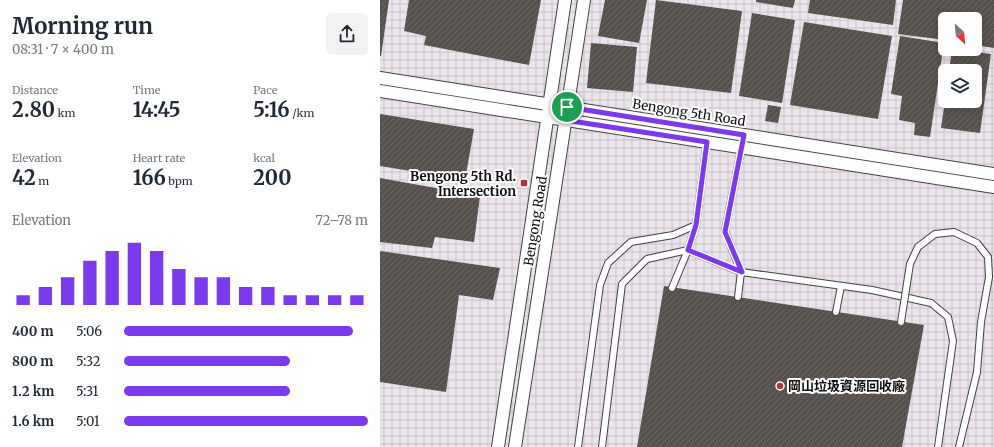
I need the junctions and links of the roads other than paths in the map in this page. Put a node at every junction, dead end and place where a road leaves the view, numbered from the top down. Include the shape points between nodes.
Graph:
1 (565, 0) edge
2 (584, 0) edge
3 (380, 78) edge
4 (380, 91) edge
5 (550, 104) junction
6 (567, 107) junction
7 (548, 117) junction
8 (565, 120) junction
9 (709, 130) junction
10 (744, 135) junction
11 (707, 142) junction
12 (742, 148) junction
13 (994, 174) edge
14 (994, 187) edge
15 (696, 225) junction
16 (688, 250) junction
17 (742, 272) junction
18 (841, 286) junction
19 (672, 288) dead end
20 (738, 297) dead end
21 (836, 312) dead end
22 (901, 322) dead end
23 (498, 447) edge
24 (515, 447) edge
25 (578, 447) edge
26 (602, 447) edge
27 (938, 447) edge
28 (960, 447) edge

1 - 5 street, Bengong Road
2 - 6 street, Bengong Road
3 - 5 street, Bengong 5th Road
4 - 7 street, Bengong 5th Road
5 - 6 street, Bengong 5th Road
5 - 7 street, Bengong Road
6 - 8 street, Bengong Road
6 - 9 street, Bengong 5th Road
7 - 8 street, Bengong 5th Road
7 - 23 street, Bengong Road
8 - 11 street, Bengong 5th Road
8 - 24 street, Bengong Road
9 - 10 street, Bengong 5th Road
9 - 11 lane
10 - 12 lane
10 - 13 street, Bengong 5th Road
11 - 12 street, Bengong 5th Road
11 - 15 lane
12 - 14 street, Bengong 5th Road
12 - 17 lane via 725,232
15 - 16 lane
15 - 25 lane via 673,235 631,242 608,263 600,285
16 - 17 lane
16 - 19 lane
16 - 26 lane via 647,259 622,284
17 - 18 lane
17 - 20 lane
18 - 21 lane
18 - 27 lane via 931,303 948,317 953,341
22 - 28 lane, bridge via 910,264 918,247 935,234 954,232 977,243 988,257 989,277 977,372

